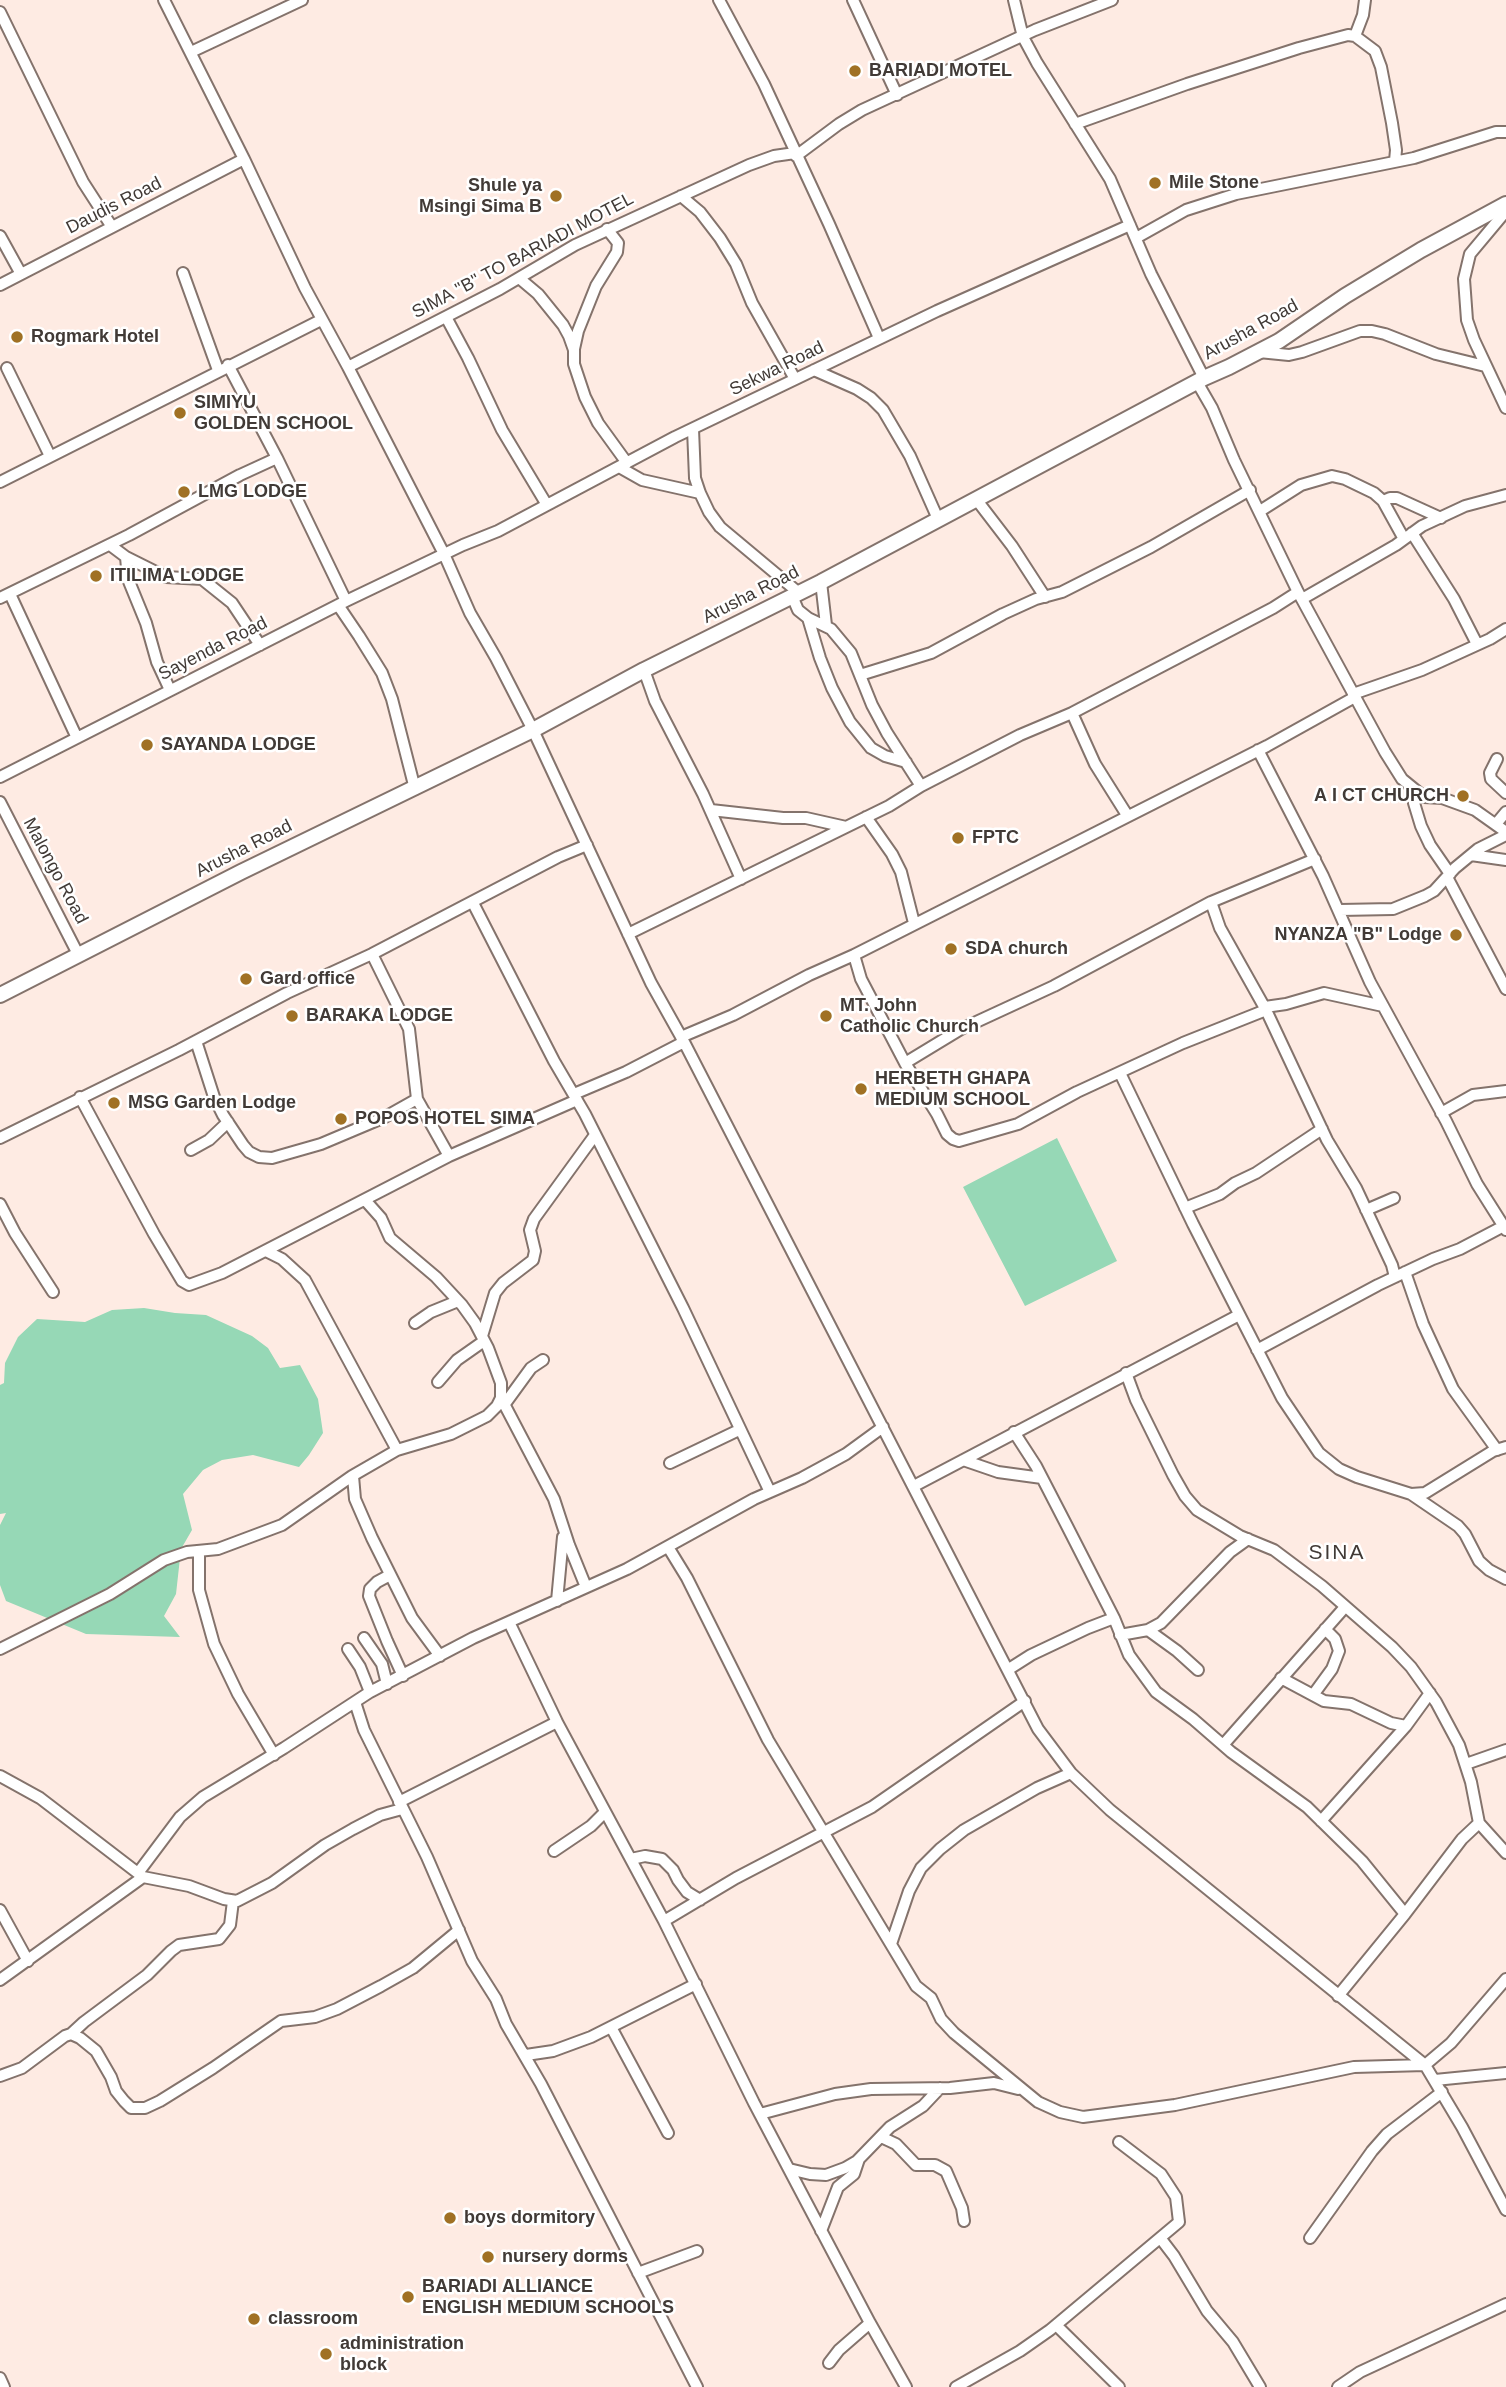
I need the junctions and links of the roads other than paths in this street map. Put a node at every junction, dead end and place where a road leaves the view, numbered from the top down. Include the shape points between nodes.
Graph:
1 (164, 0) edge
2 (719, 0) edge
3 (853, 0) edge
4 (1014, 0) edge
5 (1112, 0) edge
6 (1365, 0) edge
7 (298, 1) edge
8 (0, 12) edge
9 (1356, 36) junction
10 (1023, 37) junction
11 (191, 52) junction
12 (897, 95) junction
13 (1075, 124) junction
14 (1506, 132) edge
15 (796, 154) junction
16 (244, 159) junction
17 (1395, 161) junction
18 (681, 196) junction
19 (1506, 204) edge
20 (1506, 211) edge
21 (1130, 225) junction
22 (112, 227) junction
23 (607, 229) junction
24 (0, 236) edge
25 (1136, 238) junction
26 (183, 273) dead end
27 (21, 274) junction
28 (519, 278) junction
29 (0, 285) edge
30 (446, 317) junction
31 (321, 320) junction
32 (880, 338) junction
33 (574, 350) junction
34 (1256, 352) junction
35 (1485, 366) junction
36 (348, 367) junction
37 (7, 368) dead end
38 (223, 368) junction
39 (814, 370) junction
40 (795, 379) junction
41 (1200, 380) junction
42 (1506, 408) edge
43 (693, 429) junction
44 (50, 456) junction
45 (277, 458) junction
46 (623, 465) junction
47 (0, 482) edge
48 (1250, 490) junction
49 (699, 493) junction
50 (1506, 495) edge
51 (976, 499) junction
52 (1383, 500) junction
53 (547, 505) junction
54 (1260, 511) junction
55 (1441, 518) junction
56 (938, 519) junction
57 (1408, 536) junction
58 (110, 545) junction
59 (444, 554) junction
60 (126, 557) junction
61 (821, 582) junction
62 (795, 594) junction
63 (1300, 595) junction
64 (5, 596) edge
65 (1045, 597) junction
66 (342, 603) junction
67 (808, 618) junction
68 (826, 625) junction
69 (1506, 629) edge
70 (1477, 644) junction
71 (260, 645) junction
72 (644, 670) junction
73 (860, 675) junction
74 (170, 690) junction
75 (1354, 696) junction
76 (1072, 713) junction
77 (533, 730) junction
78 (77, 737) junction
79 (1258, 750) junction
80 (1497, 759) dead end
81 (906, 762) junction
82 (0, 777) edge
83 (922, 786) junction
84 (415, 789) junction
85 (1413, 789) junction
86 (1506, 793) edge
87 (0, 802) edge
88 (711, 810) junction
89 (1506, 812) edge
90 (1127, 815) junction
91 (866, 817) junction
92 (1496, 824) junction
93 (846, 827) junction
94 (1506, 833) edge
95 (587, 845) junction
96 (1471, 855) junction
97 (1315, 859) junction
98 (1506, 860) edge
99 (1449, 875) junction
100 (741, 880) junction
101 (1211, 902) junction
102 (472, 903) junction
103 (1340, 911) junction
104 (914, 923) junction
105 (628, 934) junction
106 (372, 954) junction
107 (854, 955) junction
108 (79, 956) junction
109 (1506, 989) edge
110 (0, 995) edge
111 (1382, 1006) junction
112 (1266, 1008) junction
113 (683, 1040) junction
114 (196, 1041) junction
115 (905, 1063) junction
116 (1120, 1073) junction
117 (1506, 1091) edge
118 (80, 1097) junction
119 (575, 1097) junction
120 (416, 1099) junction
121 (1441, 1113) junction
122 (228, 1122) junction
123 (1322, 1129) junction
124 (595, 1135) junction
125 (0, 1138) edge
126 (191, 1150) dead end
127 (449, 1156) junction
128 (1394, 1198) dead end
129 (365, 1200) junction
130 (0, 1204) edge
131 (1185, 1208) junction
132 (1366, 1210) junction
133 (1505, 1228) edge
134 (266, 1251) junction
135 (1400, 1274) junction
136 (53, 1292) dead end
137 (458, 1301) junction
138 (1239, 1315) junction
139 (415, 1323) dead end
140 (483, 1339) junction
141 (1257, 1350) junction
142 (543, 1360) dead end
143 (1126, 1373) junction
144 (438, 1381) dead end
145 (503, 1401) junction
146 (883, 1427) junction
147 (740, 1430) junction
148 (1014, 1432) junction
149 (1502, 1448) edge
150 (397, 1450) junction
151 (963, 1460) junction
152 (670, 1463) dead end
153 (353, 1476) junction
154 (1042, 1478) junction
155 (914, 1486) junction
156 (770, 1492) junction
157 (1411, 1494) junction
158 (564, 1530) junction
159 (1248, 1539) junction
160 (668, 1547) junction
161 (200, 1551) junction
162 (390, 1575) junction
163 (1506, 1579) edge
164 (586, 1587) junction
165 (556, 1601) junction
166 (1345, 1607) junction
167 (1114, 1618) junction
168 (509, 1622) junction
169 (1325, 1629) junction
170 (1148, 1630) junction
171 (1120, 1635) junction
172 (364, 1638) dead end
173 (0, 1649) edge
174 (348, 1649) dead end
175 (439, 1656) junction
176 (1009, 1669) junction
177 (1198, 1670) dead end
178 (403, 1676) junction
179 (1281, 1678) junction
180 (387, 1684) junction
181 (370, 1692) junction
182 (1430, 1693) junction
183 (1313, 1695) junction
184 (1025, 1701) junction
185 (355, 1702) junction
186 (556, 1722) junction
187 (1406, 1726) junction
188 (1223, 1745) junction
189 (1506, 1750) edge
190 (274, 1755) junction
191 (1466, 1764) junction
192 (1070, 1773) junction
193 (0, 1776) edge
194 (401, 1806) junction
195 (605, 1812) junction
196 (1321, 1821) junction
197 (1479, 1823) junction
198 (824, 1831) junction
199 (554, 1851) dead end
200 (1506, 1853) edge
201 (631, 1859) junction
202 (141, 1875) junction
203 (700, 1900) junction
204 (233, 1901) junction
205 (0, 1910) edge
206 (1405, 1914) junction
207 (664, 1921) junction
208 (459, 1930) junction
209 (891, 1944) junction
210 (28, 1961) junction
211 (1506, 1979) edge
212 (0, 1980) edge
213 (696, 1984) junction
214 (1338, 1996) junction
215 (611, 2027) junction
216 (71, 2034) junction
217 (526, 2056) junction
218 (1425, 2065) junction
219 (1506, 2073) edge
220 (0, 2076) edge
221 (1435, 2080) junction
222 (940, 2088) junction
223 (1021, 2089) junction
224 (1442, 2092) junction
225 (760, 2114) junction
226 (668, 2133) dead end
227 (881, 2137) junction
228 (1119, 2142) dead end
229 (859, 2159) junction
230 (789, 2169) junction
231 (1506, 2210) edge
232 (964, 2221) dead end
233 (821, 2231) junction
234 (1310, 2238) dead end
235 (1161, 2239) junction
236 (697, 2251) dead end
237 (638, 2273) junction
238 (1506, 2304) edge
239 (870, 2323) junction
240 (1056, 2325) junction
241 (829, 2363) dead end
242 (0, 2378) edge
243 (4, 2387) edge
244 (697, 2387) edge
245 (906, 2387) edge
246 (956, 2387) edge
247 (1119, 2387) edge
248 (1260, 2387) edge
249 (1338, 2387) edge

1 - 11 street
2 - 15 street
3 - 12 street
4 - 10 street
5 - 10 street
6 - 9 street
7 - 11 street
8 - 22 street via 83,182
9 - 13 street via 1299,48
9 - 17 street via 1374,51 1381,67
10 - 12 street
10 - 13 street
11 - 16 street
12 - 15 street via 839,124
13 - 21 street via 1110,179
14 - 17 street
15 - 18 street, SIMA "B" TO BARIADI MOTEL via 749,165
15 - 32 street
16 - 22 street, Daudis Road
16 - 31 street
17 - 25 street via 1236,194 1186,211
18 - 23 street, SIMA "B" TO BARIADI MOTEL
18 - 40 street via 700,212 725,246
19 - 34 main road, Arusha Road via 1421,250
20 - 35 street via 1470,254 1464,279 1468,320
21 - 25 street
21 - 32 street, Sekwa Road
22 - 27 street, Daudis Road
23 - 28 street, SIMA "B" TO BARIADI MOTEL
23 - 33 street via 618,243 617,252 596,286
24 - 27 street
25 - 41 street
26 - 38 street
27 - 29 street, Daudis Road
28 - 30 street, SIMA "B" TO BARIADI MOTEL
28 - 33 street via 552,309
30 - 36 street, SIMA "B" TO BARIADI MOTEL
30 - 53 street via 502,430
31 - 36 street
31 - 38 street
32 - 39 street, Sekwa Road
33 - 46 street via 586,397
34 - 35 street via 1296,354 1372,331 1444,357
34 - 41 main road, Arusha Road
35 - 42 street
36 - 59 street
37 - 44 street
38 - 44 street
38 - 45 street
39 - 40 street, Sekwa Road
39 - 56 street via 857,389 883,410
40 - 43 street, Sekwa Road
41 - 48 street
41 - 51 main road, Arusha Road
43 - 46 street, Sekwa Road
43 - 49 street
44 - 47 street
45 - 58 street
45 - 66 street
46 - 49 street via 642,480
46 - 53 street, Sekwa Road
48 - 54 street
48 - 65 street via 1152,547
49 - 62 street via 720,527
50 - 55 street
51 - 56 main road, Arusha Road
51 - 65 street
52 - 54 street via 1332,476 1301,485
52 - 55 street via 1397,498
52 - 57 street
53 - 59 street, Sekwa Road
54 - 63 street
55 - 57 street
56 - 61 main road, Arusha Road
57 - 63 street
57 - 70 street via 1463,615
58 - 60 street
58 - 64 street
59 - 66 street, Sayenda Road
59 - 77 street
60 - 71 street via 166,577 202,579 232,603
60 - 74 street via 131,587
61 - 62 main road, Arusha Road
61 - 68 street
62 - 67 street via 798,610
62 - 72 main road, Arusha Road
63 - 75 street
63 - 76 street
64 - 78 street
65 - 73 street via 930,653
66 - 71 street, Sayenda Road
66 - 84 street via 382,673
67 - 68 street
67 - 81 street via 820,659 850,722 871,748
68 - 73 street via 851,653
69 - 70 street
70 - 75 street
71 - 74 street, Sayenda Road
72 - 77 main road, Arusha Road
72 - 88 street
73 - 81 street via 877,715
74 - 78 street, Sayenda Road
75 - 79 street
75 - 85 street via 1402,779
76 - 83 street
76 - 90 street via 1095,764
77 - 84 main road, Arusha Road
77 - 95 street
78 - 82 street, Sayenda Road
79 - 90 street
79 - 97 street
80 - 86 street via 1490,779
81 - 83 street
83 - 91 street
84 - 108 main road, Arusha Road
85 - 92 street via 1424,797 1475,810
85 - 99 street via 1420,825
87 - 108 street, Malongo Road
88 - 93 street via 806,818
88 - 100 street
89 - 92 street
90 - 104 street
91 - 93 street
91 - 104 street via 896,863
92 - 94 street
93 - 100 street
94 - 96 street
95 - 102 street
95 - 105 street
96 - 98 street
96 - 99 street
97 - 101 street
97 - 103 street
99 - 103 street via 1434,891 1393,909
99 - 109 street
100 - 105 street
101 - 112 street via 1220,928
101 - 115 street
102 - 106 street
102 - 119 street
103 - 111 street
104 - 107 street
105 - 113 street
106 - 114 street
106 - 120 street via 409,1029
107 - 113 street
107 - 115 street via 865,987
108 - 110 main road, Arusha Road
111 - 112 street via 1324,993
111 - 121 street
112 - 116 street
112 - 123 street
113 - 119 street
113 - 146 street
114 - 118 street
114 - 122 street via 214,1097
115 - 116 street via 947,1134 959,1140 1018,1124
116 - 131 street
117 - 121 street via 1474,1095
118 - 125 street
118 - 134 street via 186,1284 203,1281
119 - 124 street
119 - 127 street
120 - 122 street via 385,1118 272,1158 249,1152
120 - 127 street
121 - 133 street
122 - 126 street
123 - 131 street via 1250,1177
123 - 132 street
124 - 140 street via 534,1219 530,1230 533,1259 495,1293
124 - 147 street
127 - 129 street
128 - 132 street
129 - 134 street
129 - 137 street via 390,1238
130 - 136 street
131 - 138 street
132 - 135 street
133 - 135 street
134 - 150 street via 305,1280
135 - 141 street
135 - 149 street via 1449,1380
137 - 139 street
137 - 140 street
138 - 141 street
138 - 143 street
140 - 144 street
140 - 145 street via 499,1377
141 - 157 street via 1319,1454 1357,1477
142 - 145 street
143 - 148 street
143 - 159 street via 1185,1496 1204,1515
145 - 150 street via 487,1416 451,1434
145 - 158 street via 554,1499
146 - 155 street
146 - 156 street via 846,1454
147 - 152 street
147 - 156 street
148 - 151 street
148 - 154 street
149 - 157 street via 1424,1493
150 - 153 street
151 - 154 street via 998,1472
151 - 155 street
153 - 161 street via 282,1525 242,1542
153 - 162 street via 355,1499
154 - 167 street
155 - 176 street
156 - 160 street
157 - 163 street via 1458,1526 1479,1561
158 - 164 street
158 - 165 street
159 - 166 street via 1274,1550
159 - 170 street via 1161,1623
160 - 164 street
160 - 198 street via 768,1740
161 - 173 street via 164,1560 90,1605
161 - 190 street via 199,1590 214,1644 237,1694
162 - 175 street
162 - 178 street via 377,1582 369,1596
164 - 165 street
165 - 168 street
166 - 169 street
166 - 182 street via 1392,1647
167 - 171 street
167 - 176 street
168 - 175 street
168 - 186 street
169 - 179 street
169 - 183 street via 1339,1651
170 - 171 street
170 - 177 street
171 - 188 street via 1156,1692
172 - 180 street via 382,1664
174 - 181 street
175 - 178 street
176 - 184 street
178 - 180 street
179 - 183 street
179 - 188 street
180 - 181 street
181 - 185 street
182 - 187 street
182 - 191 street
183 - 187 street
184 - 192 street via 1038,1729
184 - 198 street via 872,1807
185 - 190 street
185 - 194 street
186 - 194 street
186 - 195 street
187 - 196 street
188 - 196 street
189 - 191 street
190 - 202 street via 180,1817
191 - 197 street
192 - 209 street via 964,1829 940,1849 921,1868 909,1891
192 - 214 street
193 - 202 street via 40,1798
194 - 204 street via 326,1844 272,1883
194 - 208 street
195 - 199 street
195 - 201 street
196 - 206 street via 1362,1861
197 - 200 street
197 - 206 street
198 - 203 street
198 - 209 street
201 - 203 street via 662,1859 687,1892
201 - 207 street
202 - 204 street
202 - 210 street
203 - 207 street
204 - 216 street via 230,1925 219,1939 179,1945
205 - 210 street
206 - 214 street
207 - 213 street
208 - 216 street via 413,1968 382,1986 337,2010 281,2021 145,2108 131,2108 124,2101 96,2051
208 - 217 street
209 - 223 street via 948,2026
210 - 212 street
211 - 218 street via 1451,2043
213 - 215 street
213 - 225 street
214 - 218 street
215 - 217 street via 563,2048
215 - 226 street
216 - 220 street via 22,2068
217 - 237 street
218 - 221 street
218 - 223 street via 1354,2067 1175,2105 1083,2117 1060,2112
219 - 221 street
221 - 224 street
222 - 223 street via 994,2083
222 - 225 street via 835,2094
222 - 227 street
224 - 231 street
224 - 234 street via 1387,2134
225 - 230 street
227 - 229 street
227 - 232 street via 896,2144 916,2165 936,2165 946,2171
228 - 235 street via 1161,2174 1176,2197 1179,2222
229 - 230 street via 827,2175
229 - 233 street via 854,2174 838,2187
230 - 233 street
233 - 239 street
235 - 240 street
235 - 248 street
236 - 237 street
237 - 244 street
238 - 249 street via 1360,2372
239 - 241 street
239 - 245 street
240 - 246 street
240 - 247 street
242 - 243 street

